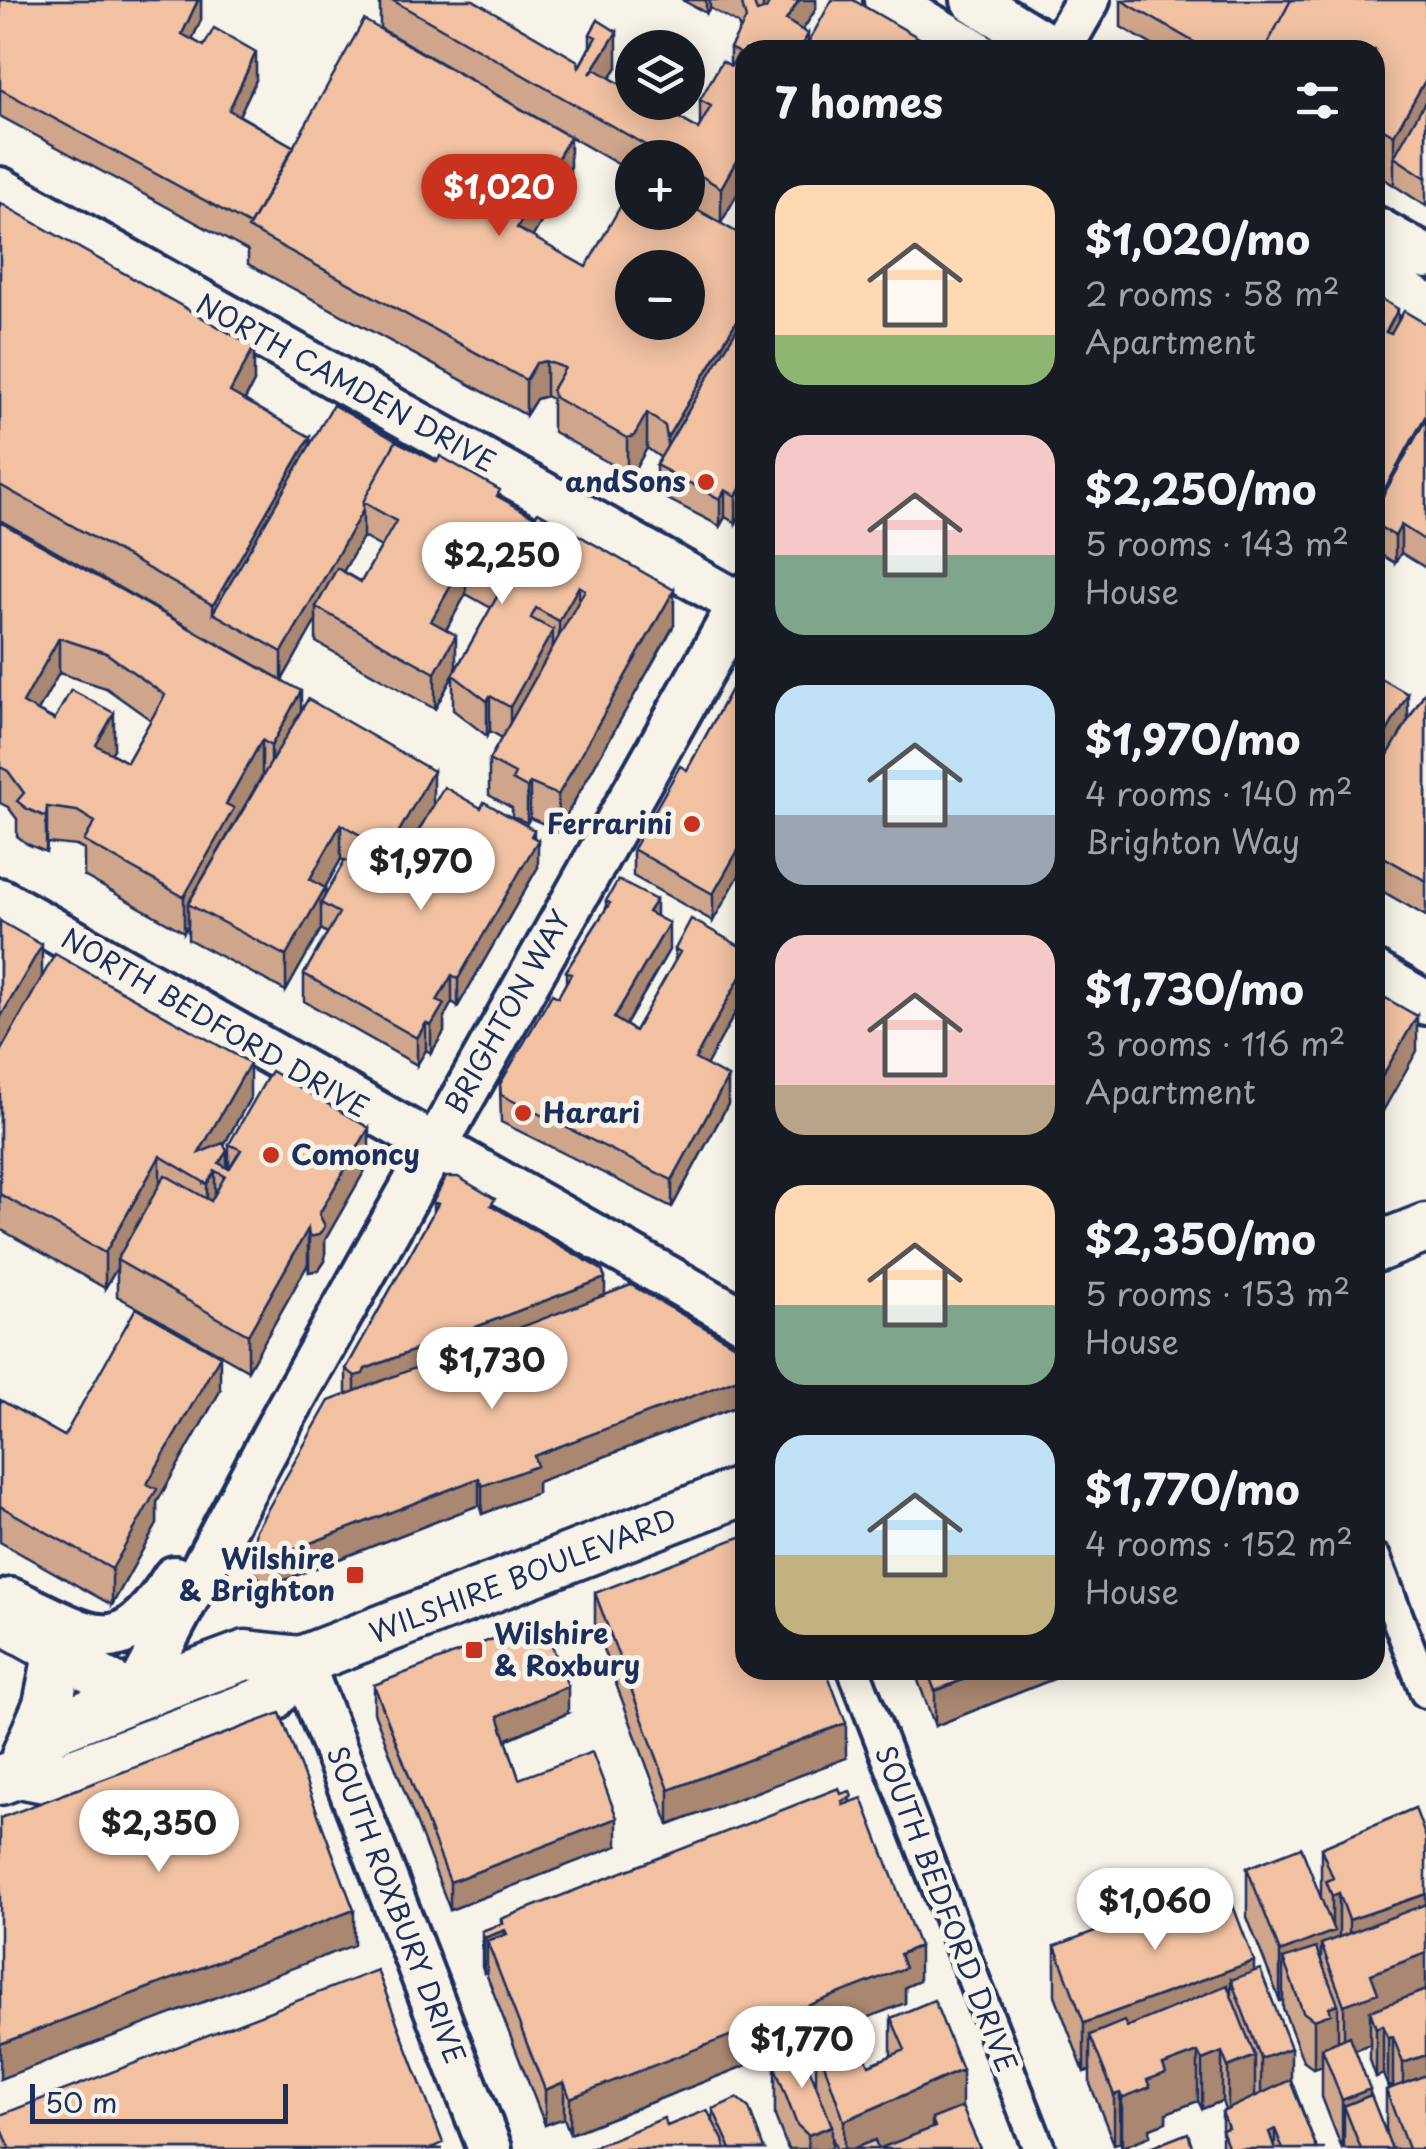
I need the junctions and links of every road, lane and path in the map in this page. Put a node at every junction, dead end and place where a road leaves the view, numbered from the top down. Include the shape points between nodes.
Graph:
1 (886, 0) edge
2 (973, 0) edge
3 (1088, 0) edge
4 (956, 40) edge
5 (1040, 40) edge
6 (1063, 40) edge
7 (0, 189) edge
8 (1385, 234) edge
9 (1426, 257) edge
10 (1385, 282) edge
11 (1426, 305) edge
12 (735, 598) edge
13 (735, 616) edge
14 (0, 900) edge
15 (1385, 979) edge
16 (1426, 1003) edge
17 (432, 1147) junction
18 (1426, 1228) edge
19 (1385, 1244) edge
20 (735, 1315) edge
21 (282, 1419) junction
22 (735, 1494) edge
23 (1385, 1584) edge
24 (0, 1596) edge
25 (0, 1621) edge
26 (58, 1655) junction
27 (301, 1661) junction
28 (858, 1680) edge
29 (1426, 1692) edge
30 (135, 1696) junction
31 (9, 1776) edge
32 (490, 2149) edge
33 (1039, 2149) edge

1 - 4 street
2 - 5 street
3 - 6 street
7 - 12 street, NORTH CAMDEN DRIVE
8 - 9 street
10 - 11 street
13 - 17 street, BRIGHTON WAY
14 - 17 street, NORTH BEDFORD DRIVE
15 - 16 street
17 - 20 street, NORTH BEDFORD DRIVE
17 - 21 street, BRIGHTON WAY
18 - 19 main road
21 - 24 street via 259,1432 150,1616 123,1635 96,1638
21 - 30 street, BRIGHTON WAY
22 - 27 main road, WILSHIRE BOULEVARD
23 - 29 street
25 - 26 street
26 - 30 street
26 - 31 main road via 48,1705
27 - 30 main road, WILSHIRE BOULEVARD via 246,1655
27 - 31 main road, WILSHIRE BOULEVARD via 268,1700 55,1780
27 - 32 street, SOUTH ROXBURY DRIVE
28 - 33 street, SOUTH BEDFORD DRIVE
30 - 31 main road, WILSHIRE BOULEVARD via 47,1731

